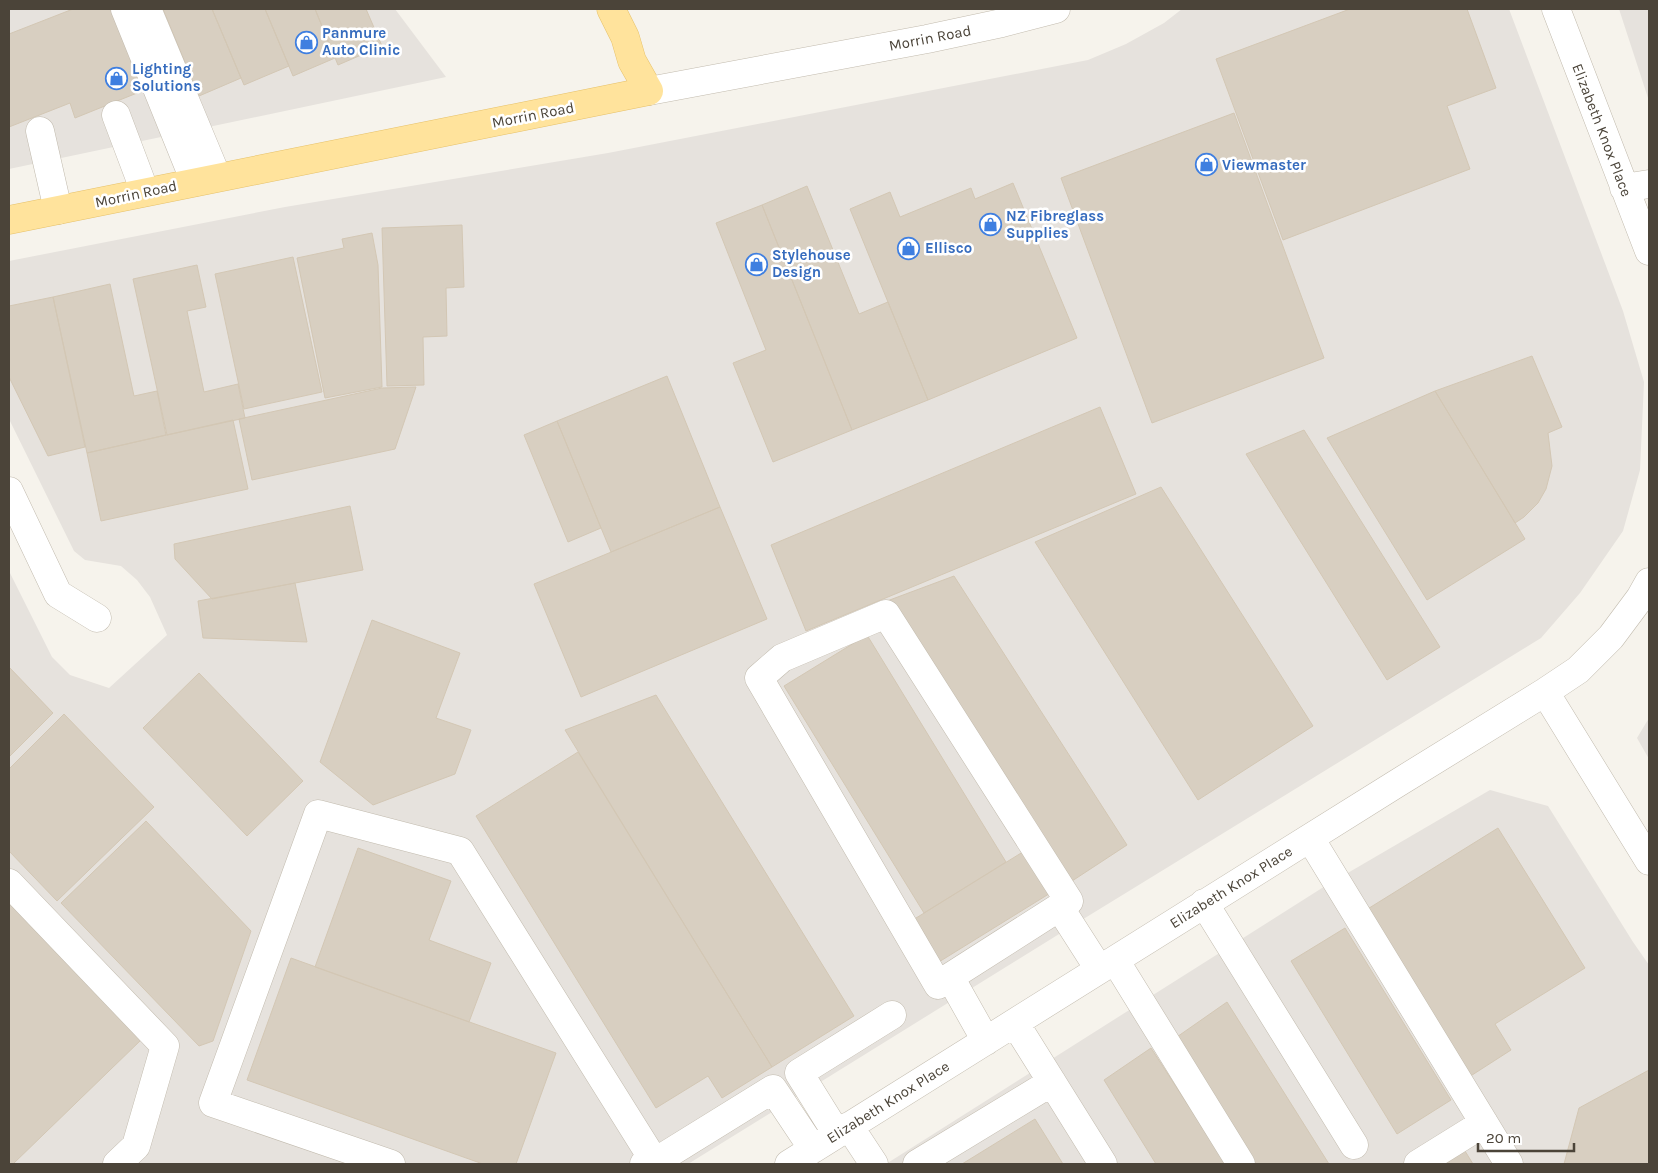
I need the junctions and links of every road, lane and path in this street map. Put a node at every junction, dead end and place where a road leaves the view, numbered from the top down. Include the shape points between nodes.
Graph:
1 (125, 9) edge
2 (147, 9) edge
3 (611, 9) edge
4 (1056, 9) edge
5 (1556, 9) edge
6 (649, 90) junction
7 (116, 115) dead end
8 (40, 131) dead end
9 (206, 180) junction
10 (1637, 186) edge
11 (145, 192) junction
12 (58, 210) junction
13 (11, 214) edge
14 (1649, 251) edge
15 (9, 491) edge
16 (1649, 582) edge
17 (97, 618) dead end
18 (1545, 692) junction
19 (1310, 838) junction
20 (1649, 861) edge
21 (9, 883) edge
22 (1204, 903) junction
23 (1060, 908) junction
24 (1107, 965) junction
25 (950, 977) junction
26 (892, 1015) dead end
27 (1015, 1022) junction
28 (986, 1041) junction
29 (1052, 1082) junction
30 (1484, 1123) junction
31 (843, 1130) junction
32 (1354, 1145) dead end
33 (813, 1149) junction
34 (652, 1163) edge
35 (117, 1164) edge
36 (391, 1164) edge
37 (789, 1164) edge
38 (874, 1164) edge
39 (917, 1164) edge
40 (1103, 1164) edge
41 (1241, 1164) edge
42 (1418, 1164) edge
43 (1509, 1164) edge

1 - 9 street
2 - 9 street
3 - 6 main road via 632,61
4 - 6 street, Morrin Road via 927,39
5 - 10 street, Elizabeth Knox Place
6 - 9 main road, Morrin Road
7 - 11 street
8 - 12 street
9 - 11 main road, Morrin Road
10 - 14 street, Elizabeth Knox Place
11 - 12 main road, Morrin Road
12 - 13 main road, Morrin Road
15 - 17 street via 58,594
16 - 18 street, Elizabeth Knox Place via 1611,637 1578,670
18 - 19 street, Elizabeth Knox Place
18 - 20 street
19 - 22 street, Elizabeth Knox Place
19 - 30 street
21 - 35 street via 164,1046 136,1146
22 - 24 street, Elizabeth Knox Place
22 - 32 street
23 - 24 street
23 - 25 street
23 - 25 street via 1069,902 886,614 782,658 759,678 938,984
24 - 27 street, Elizabeth Knox Place
24 - 41 street
25 - 28 street
26 - 31 street via 799,1073
27 - 28 street, Elizabeth Knox Place
27 - 29 street
28 - 31 street, Elizabeth Knox Place
29 - 39 street
29 - 40 street
30 - 42 street
30 - 43 street
31 - 33 street, Elizabeth Knox Place
31 - 38 street
33 - 34 street via 773,1088
33 - 37 street, Elizabeth Knox Place
34 - 36 street via 460,850 318,814 213,1103

